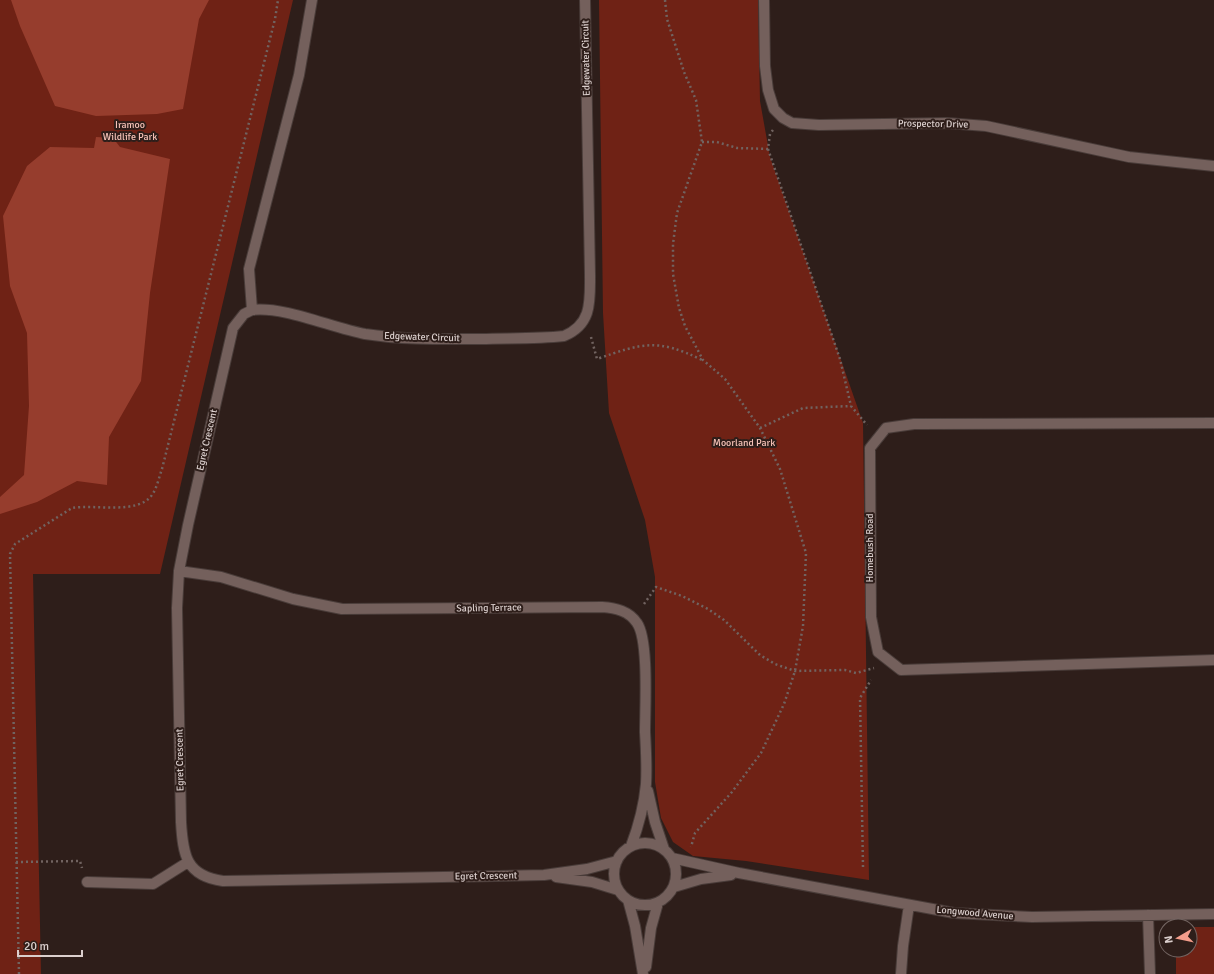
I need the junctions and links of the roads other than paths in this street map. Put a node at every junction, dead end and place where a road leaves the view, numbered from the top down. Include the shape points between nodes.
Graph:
1 (312, 0) edge
2 (585, 0) edge
3 (764, 0) edge
4 (1211, 164) edge
5 (252, 310) junction
6 (1212, 422) edge
7 (179, 571) junction
8 (1214, 660) edge
9 (646, 783) junction
10 (631, 846) junction
11 (664, 849) junction
12 (672, 858) junction
13 (617, 861) junction
14 (188, 862) junction
15 (739, 873) junction
16 (544, 875) junction
17 (87, 882) road end
18 (674, 887) junction
19 (618, 890) junction
20 (628, 900) junction
21 (658, 903) junction
22 (909, 905) junction
23 (1214, 914) edge
24 (1148, 915) junction
25 (644, 974) edge
26 (901, 974) edge
27 (1150, 974) edge

1 - 5 street via 299,75 249,269
2 - 5 street, Edgewater Circuit via 590,300 588,312 573,332 548,338 390,337 337,328 263,308
3 - 4 street, Prospector Drive via 768,90 774,109 792,123 947,123 986,126 1129,157
5 - 7 street, Egret Crescent via 244,314 233,328
6 - 8 street, Homebush Road via 914,424 886,428 870,448 870,617 878,652 901,670
7 - 9 street, Sapling Terrace via 221,577 293,599 342,610 602,606 624,611 638,624 643,642
7 - 14 street, Egret Crescent via 177,608 181,822 182,846
9 - 10 street, Sapling Terrace via 642,816
9 - 11 street, Sapling Terrace
10 - 11 street via 648,843
10 - 13 street
11 - 12 street
12 - 15 street, Longwood Avenue
12 - 18 street via 676,872
13 - 16 street, Egret Crescent via 587,869
13 - 19 street via 614,870
14 - 16 street, Egret Crescent via 200,874 223,881
14 - 17 street via 153,884
15 - 18 street, Longwood Avenue via 701,879
15 - 22 street, Longwood Avenue
16 - 19 street, Egret Crescent via 592,882
18 - 21 street via 665,899
19 - 20 street
20 - 21 street via 637,904
20 - 25 street via 636,926
21 - 25 street via 651,928
22 - 24 street, Longwood Avenue via 987,916
22 - 26 street
23 - 24 street, Longwood Avenue
24 - 27 street

